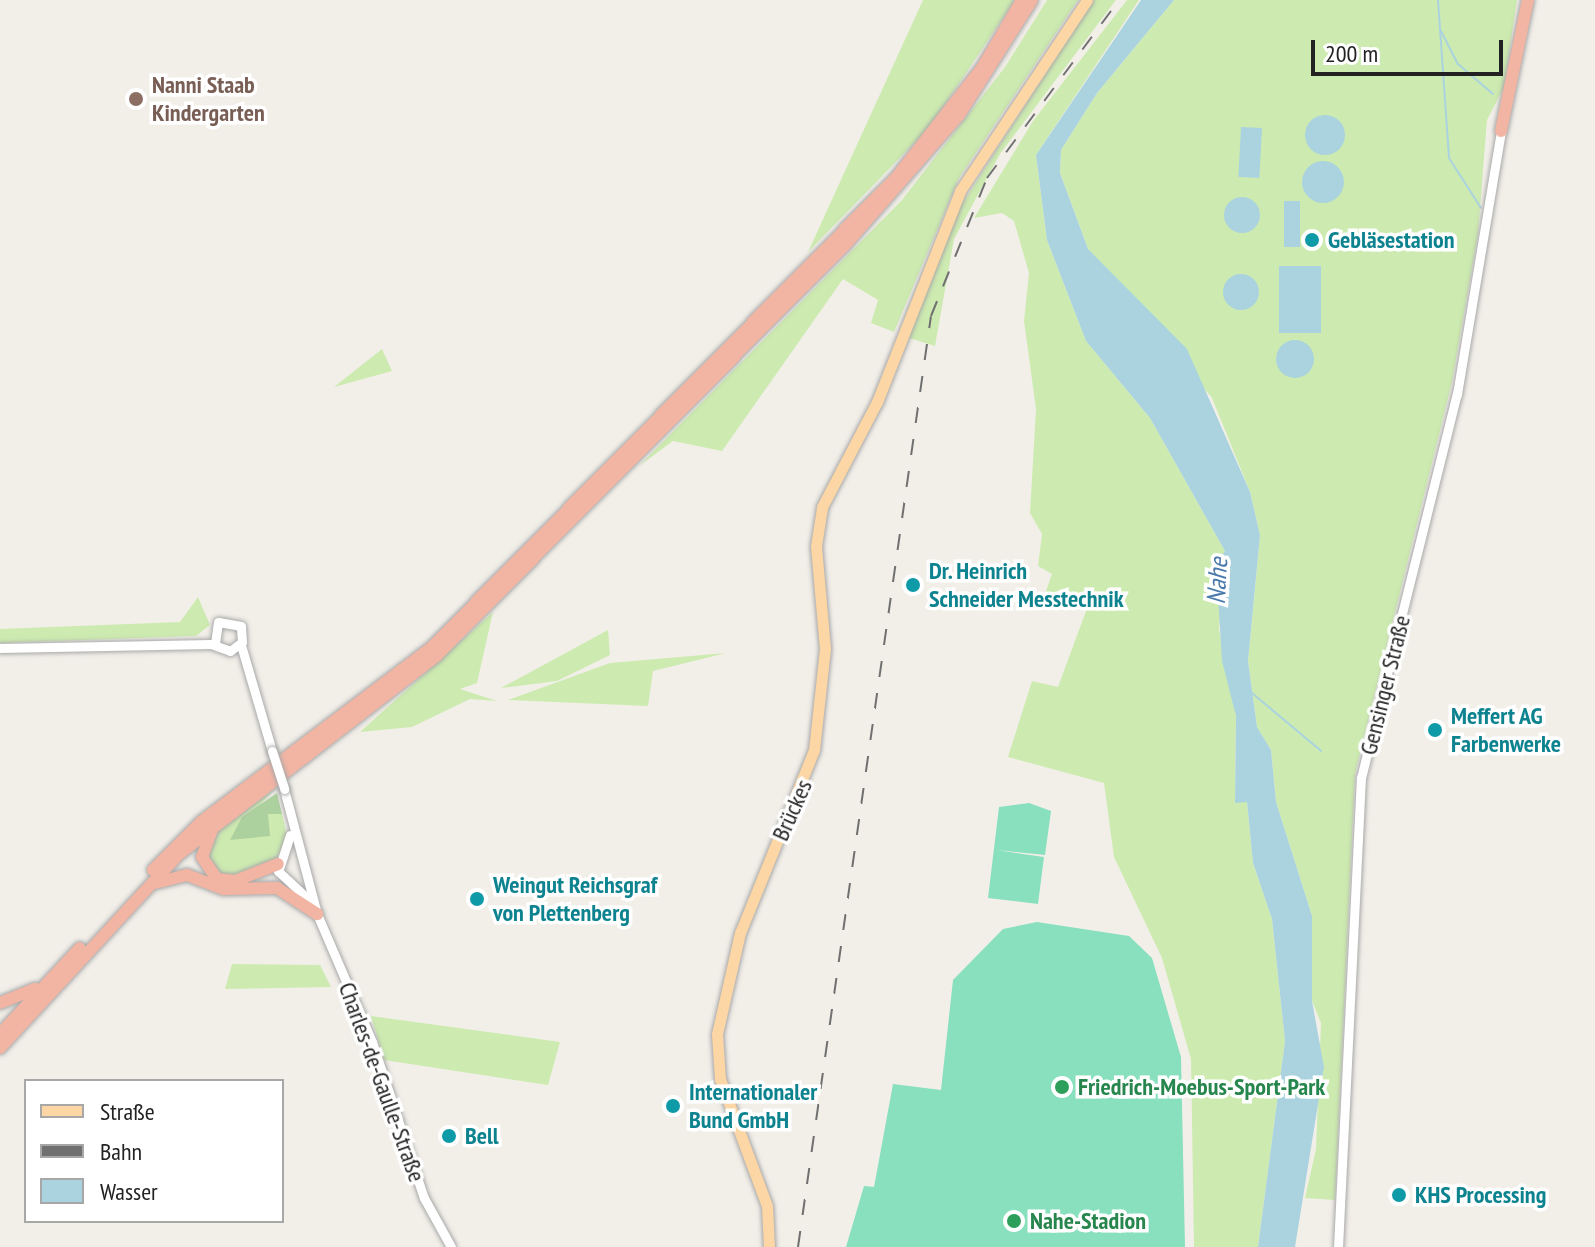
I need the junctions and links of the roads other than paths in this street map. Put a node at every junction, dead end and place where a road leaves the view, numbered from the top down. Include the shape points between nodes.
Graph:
1 (1022, 0) edge
2 (1032, 0) edge
3 (1087, 0) edge
4 (1528, 0) edge
5 (1501, 131) joint
6 (212, 632) junction
7 (215, 644) junction
8 (241, 645) junction
9 (171, 647) junction
10 (0, 648) edge
11 (230, 651) junction
12 (248, 674) junction
13 (290, 816) junction
14 (216, 821) junction
15 (300, 855) junction
16 (281, 859) junction
17 (304, 874) junction
18 (287, 879) junction
19 (148, 886) junction
20 (237, 889) junction
21 (317, 914) junction
22 (54, 976) junction
23 (0, 1003) edge
24 (0, 1034) edge
25 (0, 1048) edge
26 (451, 1247) edge
27 (769, 1247) edge
28 (1338, 1247) edge

1 - 22 highway via 925,143 794,282 431,648 201,822
2 - 14 highway via 959,115 896,190 511,581 368,714
3 - 27 main road, Brückes via 960,191 889,371 822,507 816,546 825,649 814,750 748,909 718,1023 718,1070 765,1198
4 - 5 highway
5 - 28 street, Gensinger Straße via 1457,394 1361,778
6 - 7 street
6 - 8 street via 222,620 236,621 244,632
6 - 9 street
7 - 9 street
7 - 11 street
8 - 11 street
8 - 12 street, Charles-de-Gaulle-Straße
9 - 10 street
11 - 12 street
12 - 13 street, Charles-de-Gaulle-Straße, bridge
13 - 15 street, Charles-de-Gaulle-Straße
13 - 16 street
14 - 16 highway via 202,852 213,876 235,881
14 - 19 highway
15 - 16 street
15 - 17 street, Charles-de-Gaulle-Straße
16 - 18 street
17 - 18 street
17 - 21 street, Charles-de-Gaulle-Straße
18 - 20 highway
18 - 21 street, Charles-de-Gaulle-Straße
19 - 20 highway via 187,875
19 - 25 highway
20 - 21 highway via 284,890
21 - 26 street, Charles-de-Gaulle-Straße via 372,1042 424,1198
22 - 23 highway
22 - 24 highway

